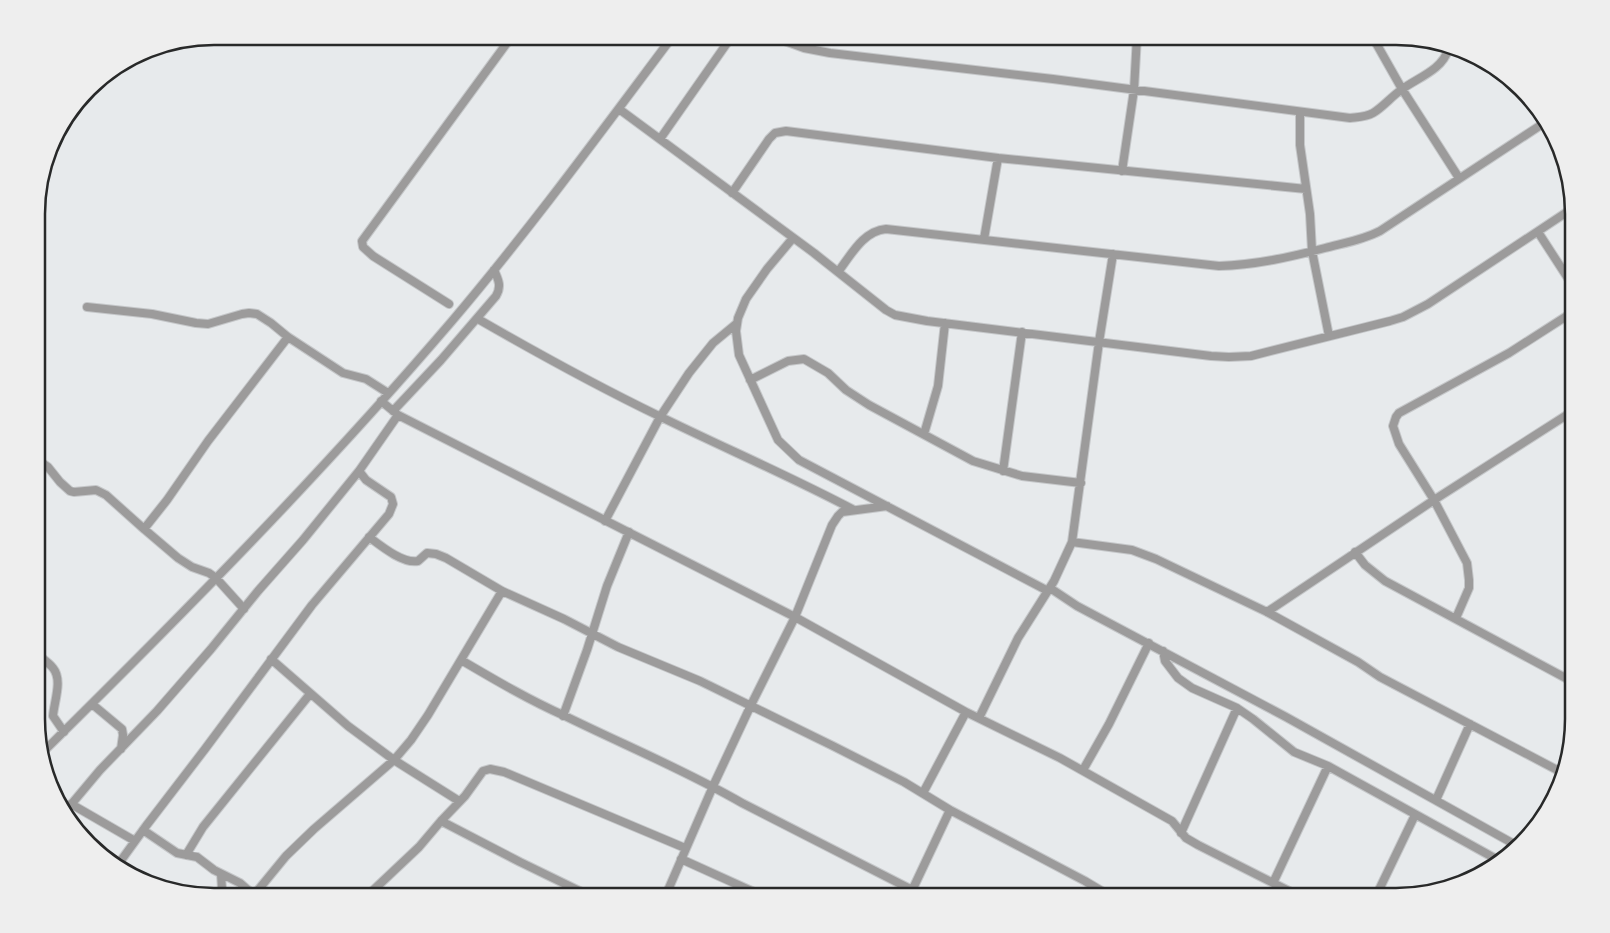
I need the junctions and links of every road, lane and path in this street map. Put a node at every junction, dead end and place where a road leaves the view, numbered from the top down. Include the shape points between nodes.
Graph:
1 (505, 45) edge
2 (667, 45) edge
3 (726, 45) edge
4 (796, 45) edge
5 (1136, 45) edge
6 (1377, 45) edge
7 (1448, 54) edge
8 (1402, 89) junction
9 (1134, 90) junction
10 (619, 109) junction
11 (1300, 112) junction
12 (1540, 125) edge
13 (660, 139) junction
14 (998, 158) junction
15 (1122, 171) junction
16 (1459, 178) junction
17 (1306, 189) junction
18 (732, 194) junction
19 (1565, 213) edge
20 (1538, 232) junction
21 (793, 238) junction
22 (984, 239) junction
23 (1312, 251) junction
24 (1113, 254) junction
25 (494, 270) junction
26 (838, 272) junction
27 (1565, 274) edge
28 (449, 304) dead end
29 (87, 307) dead end
30 (1565, 317) edge
31 (478, 319) junction
32 (945, 323) junction
33 (736, 324) junction
34 (1022, 332) junction
35 (1329, 336) junction
36 (288, 337) junction
37 (1099, 342) junction
38 (750, 380) junction
39 (388, 393) junction
40 (381, 401) junction
41 (396, 413) junction
42 (1565, 416) edge
43 (660, 417) junction
44 (924, 434) junction
45 (45, 465) edge
46 (359, 471) junction
47 (1003, 471) junction
48 (1081, 482) junction
49 (1434, 500) junction
50 (887, 506) junction
51 (854, 510) junction
52 (605, 521) junction
53 (144, 529) junction
54 (629, 532) junction
55 (369, 537) junction
56 (1072, 542) junction
57 (1355, 552) junction
58 (216, 578) junction
59 (1049, 590) junction
60 (502, 591) junction
61 (244, 608) junction
62 (1267, 612) junction
63 (796, 617) junction
64 (1456, 618) junction
65 (592, 633) junction
66 (1149, 644) junction
67 (1163, 651) junction
68 (271, 659) junction
69 (461, 660) junction
70 (45, 661) edge
71 (1565, 678) edge
72 (310, 694) junction
73 (92, 704) junction
74 (751, 705) junction
75 (1237, 708) junction
76 (966, 712) junction
77 (563, 716) junction
78 (979, 718) junction
79 (1470, 724) junction
80 (64, 732) junction
81 (48, 748) edge
82 (121, 749) junction
83 (394, 760) junction
84 (1328, 766) junction
85 (1083, 770) junction
86 (1557, 770) edge
87 (713, 787) junction
88 (924, 793) junction
89 (1436, 800) junction
90 (459, 801) junction
91 (71, 804) joint
92 (950, 810) junction
93 (1415, 815) junction
94 (441, 821) junction
95 (143, 830) junction
96 (1181, 833) junction
97 (135, 841) junction
98 (1512, 843) edge
99 (685, 848) junction
100 (186, 855) junction
101 (1493, 857) edge
102 (681, 859) junction
103 (122, 861) edge
104 (221, 874) junction
105 (1274, 883) junction
106 (222, 888) edge
107 (246, 888) edge
108 (261, 888) edge
109 (376, 888) edge
110 (573, 888) edge
111 (669, 888) edge
112 (745, 888) edge
113 (901, 888) edge
114 (912, 888) edge
115 (1097, 888) edge
116 (1284, 888) edge
117 (1380, 888) edge

1 - 28 street via 362,241 363,247 373,256
2 - 10 street
3 - 13 street
4 - 9 street via 830,53
5 - 9 street
6 - 8 street
7 - 8 street via 1436,67
8 - 11 street via 1373,113 1363,117
8 - 16 street
9 - 11 street
9 - 15 street
10 - 13 street
10 - 25 street
11 - 17 street via 1300,145
12 - 16 street
13 - 18 street
14 - 15 street
14 - 18 street via 786,131 769,139
14 - 22 street
15 - 17 street
16 - 23 street via 1380,231
17 - 23 street
18 - 21 street
19 - 20 street
20 - 27 street
20 - 35 street via 1428,304 1390,321
21 - 26 street
21 - 33 street via 746,299
22 - 24 street
22 - 26 street via 875,230
23 - 24 street via 1255,264 1220,266
23 - 35 street
24 - 37 street
25 - 31 street via 500,284 499,291
25 - 39 street
26 - 32 street via 895,316
29 - 36 street via 208,324 254,313
30 - 49 street via 1509,354 1396,417 1393,426 1399,444
31 - 41 street
31 - 43 street
32 - 34 street
32 - 44 street via 938,386
33 - 38 street via 739,355
33 - 43 street via 709,348
34 - 37 street
34 - 47 street
35 - 37 street via 1251,356 1229,357
36 - 39 street via 343,373 366,379
36 - 53 street
37 - 48 street
38 - 44 street via 788,361 804,359 869,405
38 - 50 street via 778,440 788,451 799,460
39 - 40 street
40 - 41 street
40 - 58 street
41 - 46 street
41 - 52 street
42 - 49 street
43 - 51 street
43 - 52 street
44 - 47 street via 973,460
45 - 53 street via 70,491 101,492
46 - 55 street via 393,500 389,514
46 - 61 street
47 - 48 street
48 - 56 street
49 - 57 street
49 - 64 street via 1467,562 1469,588
50 - 51 street
50 - 59 street
51 - 63 street via 842,512 832,525
52 - 54 street
53 - 58 street via 192,568
54 - 63 street
54 - 65 street
55 - 60 street via 410,562 418,561 427,553 436,554
55 - 68 street
56 - 59 street
56 - 62 street via 1143,553
57 - 62 street
57 - 64 street via 1365,566 1385,581
58 - 61 street
58 - 73 street
59 - 66 street
59 - 78 street via 1018,638
60 - 65 street
60 - 69 street
61 - 82 street
62 - 79 street
63 - 74 street
63 - 76 street
64 - 71 street
65 - 74 street
65 - 77 street
66 - 67 street
66 - 85 street
67 - 75 street via 1178,678 1192,688
67 - 89 street
68 - 72 street
68 - 95 street
69 - 77 street
69 - 83 street via 418,733
70 - 80 street via 56,675 54,716
72 - 83 street
72 - 100 street via 203,827
73 - 80 street
73 - 82 street via 122,730
74 - 87 street
74 - 88 street
75 - 84 street via 1294,752
75 - 96 street
76 - 78 street
76 - 88 street
77 - 87 street
78 - 85 street
79 - 86 street
79 - 89 street
80 - 81 street
82 - 91 street
83 - 90 street
83 - 108 street via 298,844
84 - 93 street
84 - 105 street
85 - 96 street via 1172,821
87 - 99 street
87 - 113 street
88 - 92 street
89 - 98 street
90 - 94 street
90 - 99 street via 483,771 493,769
91 - 97 street
92 - 114 street
92 - 115 street
93 - 101 street
93 - 117 street
94 - 109 street
94 - 110 street
95 - 97 street
95 - 100 street via 177,853
96 - 105 street via 1198,845
97 - 103 street
99 - 102 street
100 - 104 street via 198,857
102 - 111 street
102 - 112 street
104 - 106 street
104 - 107 street
105 - 116 street

